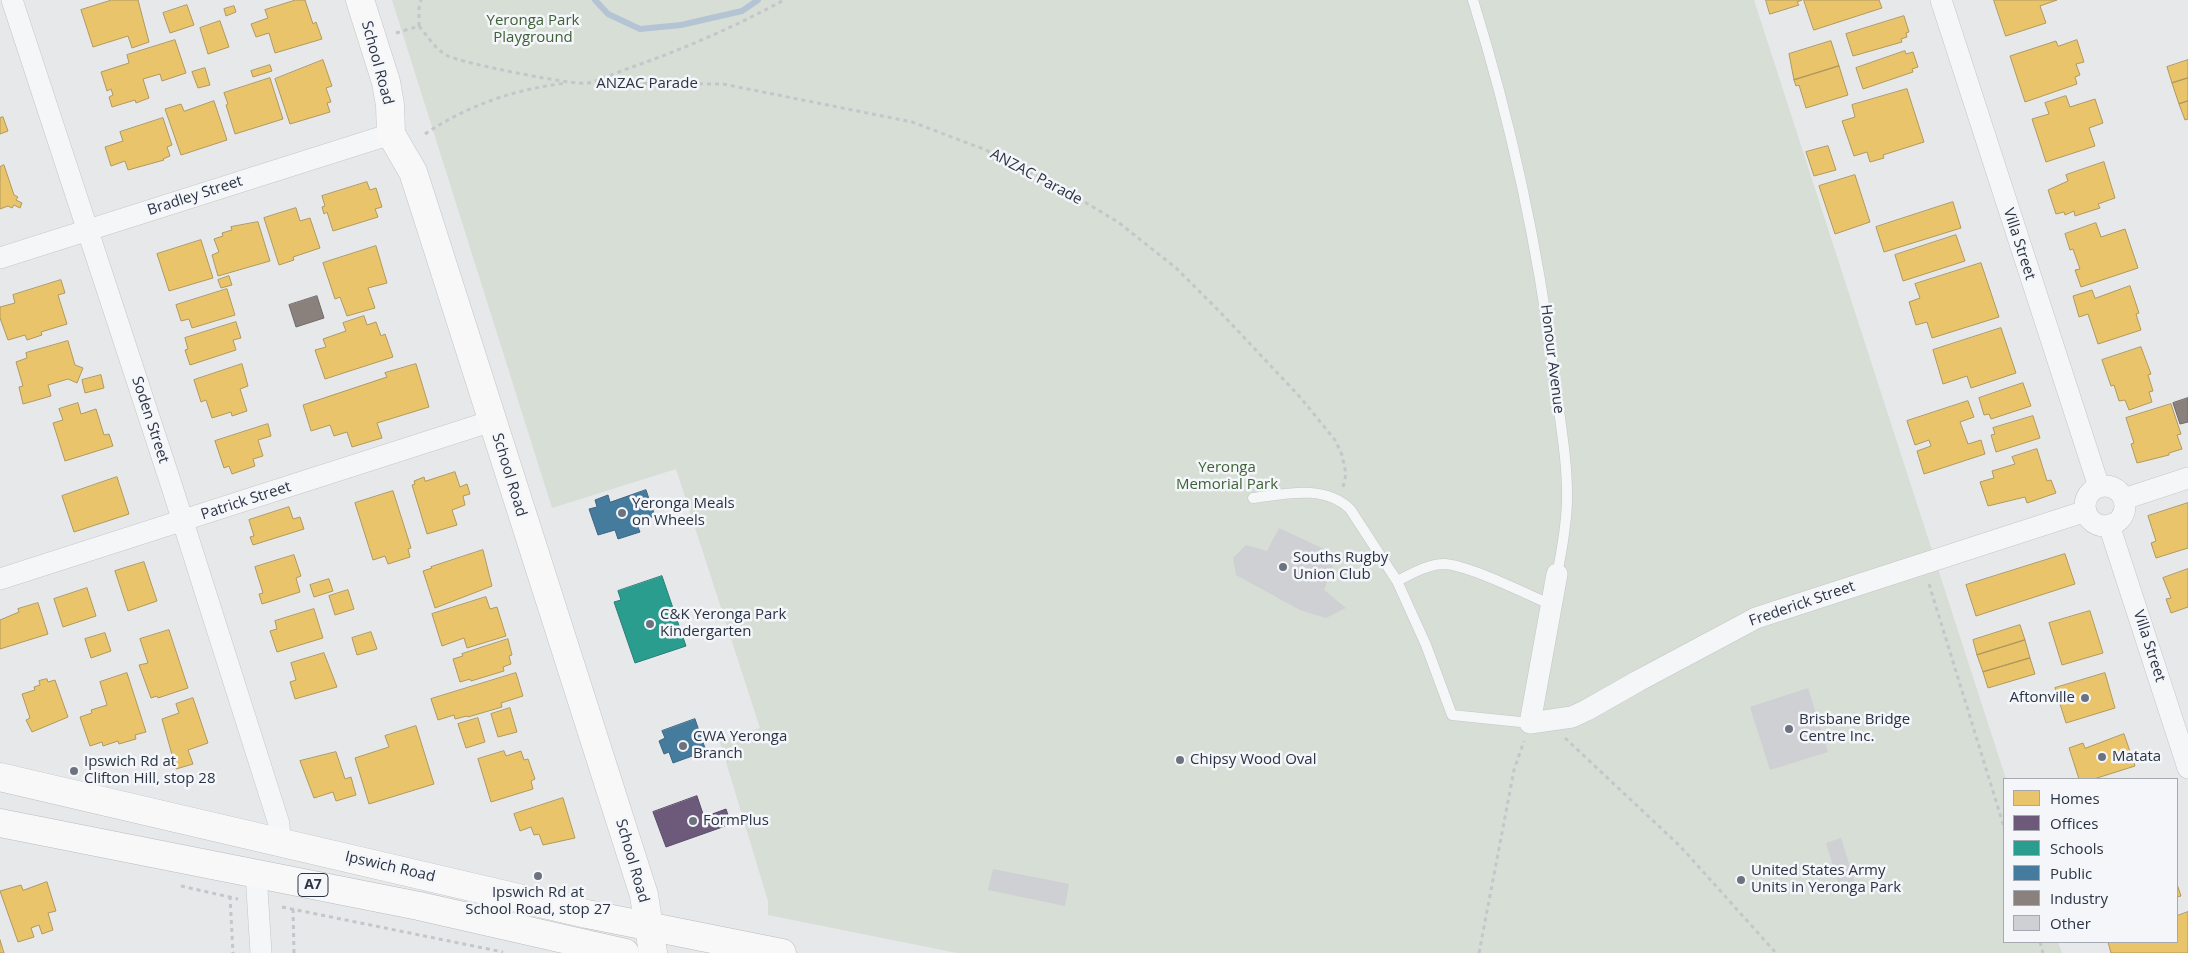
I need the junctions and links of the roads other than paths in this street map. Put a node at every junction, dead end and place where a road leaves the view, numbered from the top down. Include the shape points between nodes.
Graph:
1 (12, 0) edge
2 (360, 0) edge
3 (1473, 0) edge
4 (1941, 0) edge
5 (391, 134) junction
6 (87, 230) junction
7 (0, 258) edge
8 (492, 421) junction
9 (2188, 478) edge
10 (2099, 487) junction
11 (1253, 498) dead end
12 (2124, 499) junction
13 (2086, 511) junction
14 (183, 521) junction
15 (2109, 525) junction
16 (1557, 574) joint
17 (0, 580) edge
18 (1397, 581) junction
19 (1552, 605) junction
20 (1540, 722) junction
21 (2188, 768) edge
22 (0, 777) edge
23 (0, 823) edge
24 (280, 841) junction
25 (256, 874) junction
26 (648, 926) junction
27 (261, 953) edge
28 (625, 953) edge
29 (653, 953) edge
30 (782, 953) edge

1 - 6 street, Soden Street
2 - 5 main road, School Road via 386,82
3 - 16 lane, Honour Avenue via 1495,71 1543,288 1567,502
4 - 10 street, Villa Street
5 - 6 street, Bradley Street
5 - 8 main road, School Road via 414,172
6 - 7 street, Bradley Street
6 - 14 street, Soden Street
8 - 14 street, Patrick Street
8 - 26 main road, School Road via 639,879
9 - 12 street
10 - 12 street via 2116,489
10 - 13 street via 2086,499
11 - 18 lane via 1308,493 1340,499 1350,509
12 - 15 street via 2123,515
13 - 15 street via 2093,521
13 - 20 street, Frederick Street via 1756,618 1587,710 1572,717
14 - 17 street, Patrick Street
14 - 24 street, Soden Street via 279,824
15 - 21 street, Villa Street
16 - 19 street, Honour Avenue
18 - 19 lane via 1444,564
18 - 20 lane via 1426,645 1452,715
19 - 20 street, Honour Avenue
22 - 24 main road, Ipswich Road / A7
23 - 25 main road, A7
24 - 26 main road, Ipswich Road / A7
25 - 27 street
25 - 28 main road, A7 via 456,914
26 - 29 main road, School Road
26 - 30 main road, Ipswich Road / A7

